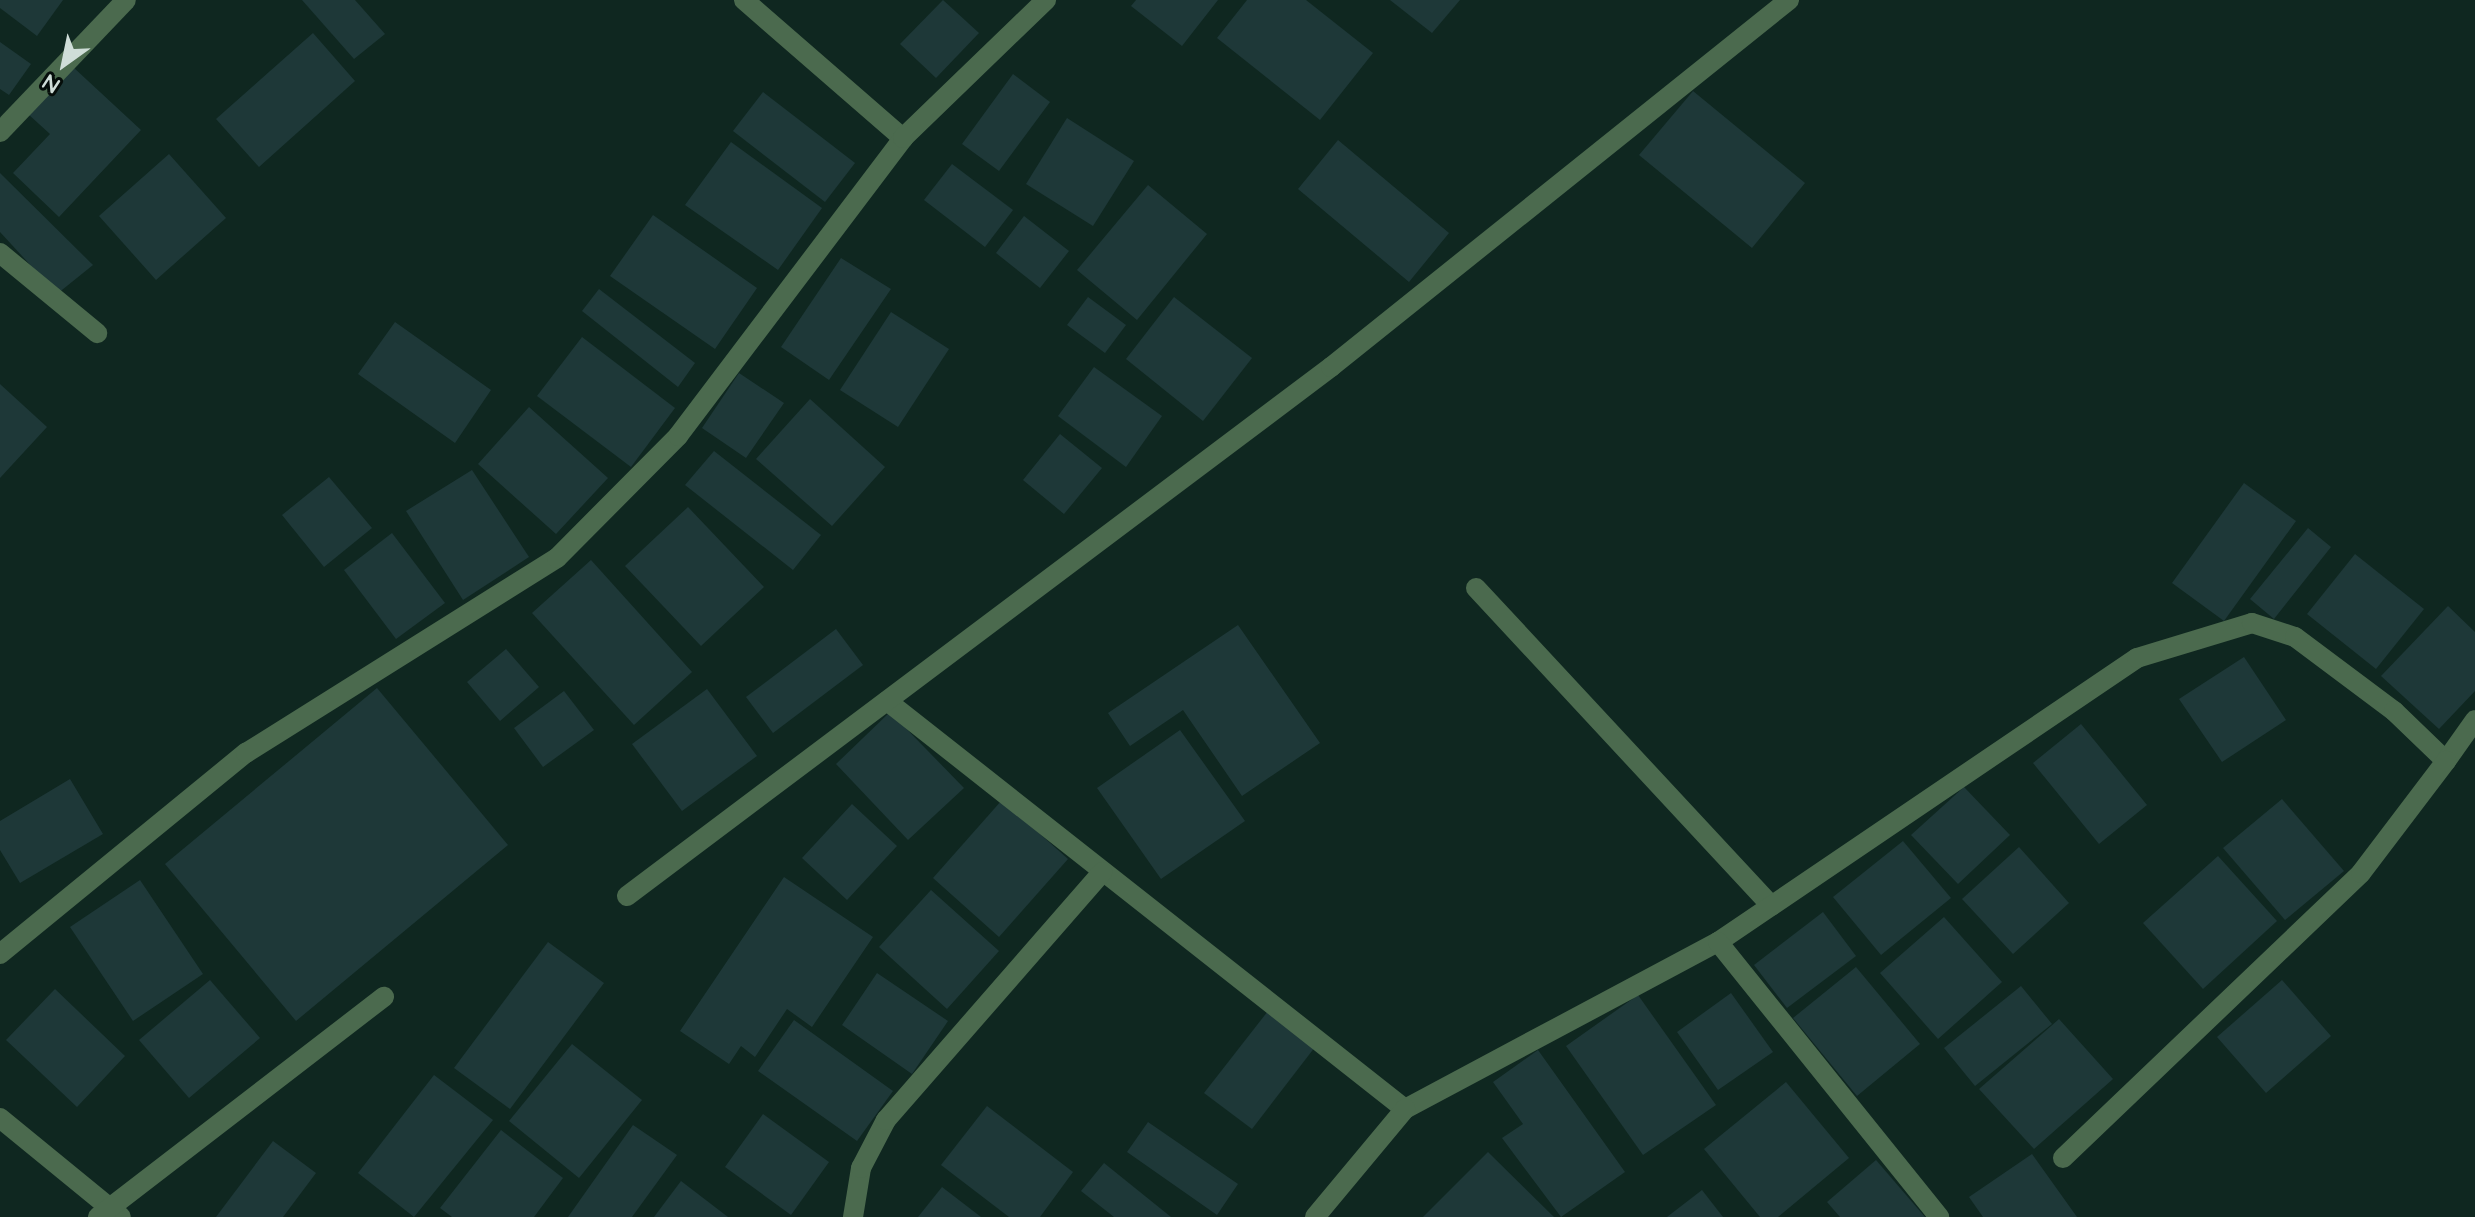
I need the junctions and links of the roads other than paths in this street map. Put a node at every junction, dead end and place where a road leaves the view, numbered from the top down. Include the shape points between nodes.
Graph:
1 (126, 0) edge
2 (744, 0) edge
3 (1046, 0) edge
4 (1789, 0) edge
5 (0, 132) edge
6 (903, 138) junction
7 (0, 253) edge
8 (97, 333) dead end
9 (1476, 588) dead end
10 (887, 701) junction
11 (2475, 720) edge
12 (2446, 761) junction
13 (1102, 872) junction
14 (627, 896) dead end
15 (1772, 906) junction
16 (1718, 942) junction
17 (0, 954) edge
18 (384, 997) dead end
19 (1405, 1109) junction
20 (0, 1118) edge
21 (2063, 1158) dead end
22 (109, 1213) edge
23 (853, 1217) edge
24 (1315, 1217) edge
25 (1939, 1217) edge

1 - 5 street
2 - 6 street
3 - 6 street
4 - 10 street via 1331,367
6 - 17 street via 678,436 557,558 246,753
7 - 8 street
9 - 15 street
10 - 13 street
10 - 14 street
11 - 12 street
12 - 15 street via 2394,711 2295,637 2252,623 2219,629 2137,658
12 - 21 street via 2361,873 2319,917
13 - 19 street
13 - 23 street via 886,1120 861,1168
15 - 16 street
16 - 19 street
16 - 25 street
18 - 22 street
19 - 24 street
20 - 22 street

